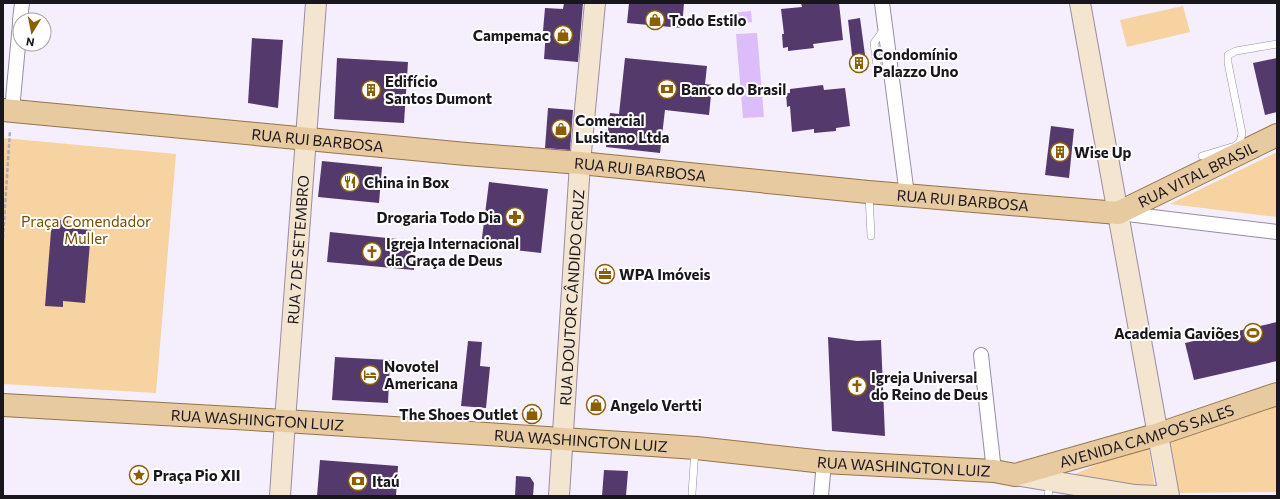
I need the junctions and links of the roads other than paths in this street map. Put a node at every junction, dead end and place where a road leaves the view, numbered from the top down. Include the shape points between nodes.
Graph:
1 (316, 3) edge
2 (595, 3) edge
3 (882, 3) edge
4 (1080, 3) edge
5 (1277, 44) edge
6 (16, 52) edge
7 (7, 110) edge
8 (1277, 135) edge
9 (306, 138) junction
10 (1202, 156) dead end
11 (580, 163) junction
12 (868, 192) junction
13 (907, 195) junction
14 (1118, 213) junction
15 (1277, 232) edge
16 (871, 236) dead end
17 (981, 355) dead end
18 (1277, 394) edge
19 (3, 405) edge
20 (285, 421) junction
21 (1159, 434) junction
22 (563, 439) junction
23 (696, 448) junction
24 (824, 462) junction
25 (1004, 473) junction
26 (1049, 488) edge
27 (692, 493) dead end
28 (1135, 495) edge
29 (280, 496) edge
30 (559, 496) edge
31 (821, 496) edge
32 (1157, 496) edge
33 (1169, 496) edge

1 - 9 street, RUA 7 DE SETEMBRO
2 - 11 street, RUA DOUTOR CÂNDIDO CRUZ
3 - 13 street
4 - 14 street
5 - 10 lane via 1236,51 1228,55 1242,133 1240,142
6 - 7 street
7 - 9 main road, RUA RUI BARBOSA
8 - 14 main road, RUA VITAL BRASIL
9 - 11 main road, RUA RUI BARBOSA
9 - 20 street, RUA 7 DE SETEMBRO
11 - 12 main road, RUA RUI BARBOSA
11 - 22 street, RUA DOUTOR CÂNDIDO CRUZ
12 - 13 main road, RUA RUI BARBOSA
12 - 16 lane
13 - 14 main road, RUA RUI BARBOSA
14 - 15 street, RUA RUI BARBOSA
14 - 21 street
17 - 25 street
18 - 21 main road, AVENIDA CAMPOS SALES
19 - 20 main road, RUA WASHINGTON LUIZ
20 - 22 main road, RUA WASHINGTON LUIZ
20 - 29 street, RUA 7 DE SETEMBRO
21 - 25 main road, AVENIDA CAMPOS SALES
21 - 33 street
22 - 23 main road, RUA WASHINGTON LUIZ
22 - 30 street, RUA DOUTOR CÂNDIDO CRUZ
23 - 24 main road, RUA WASHINGTON LUIZ
23 - 27 lane
24 - 25 main road, RUA WASHINGTON LUIZ
24 - 31 street
25 - 26 street, RUA WASHINGTON LUIZ
26 - 28 street, RUA WASHINGTON LUIZ
28 - 32 street, RUA WASHINGTON LUIZ

